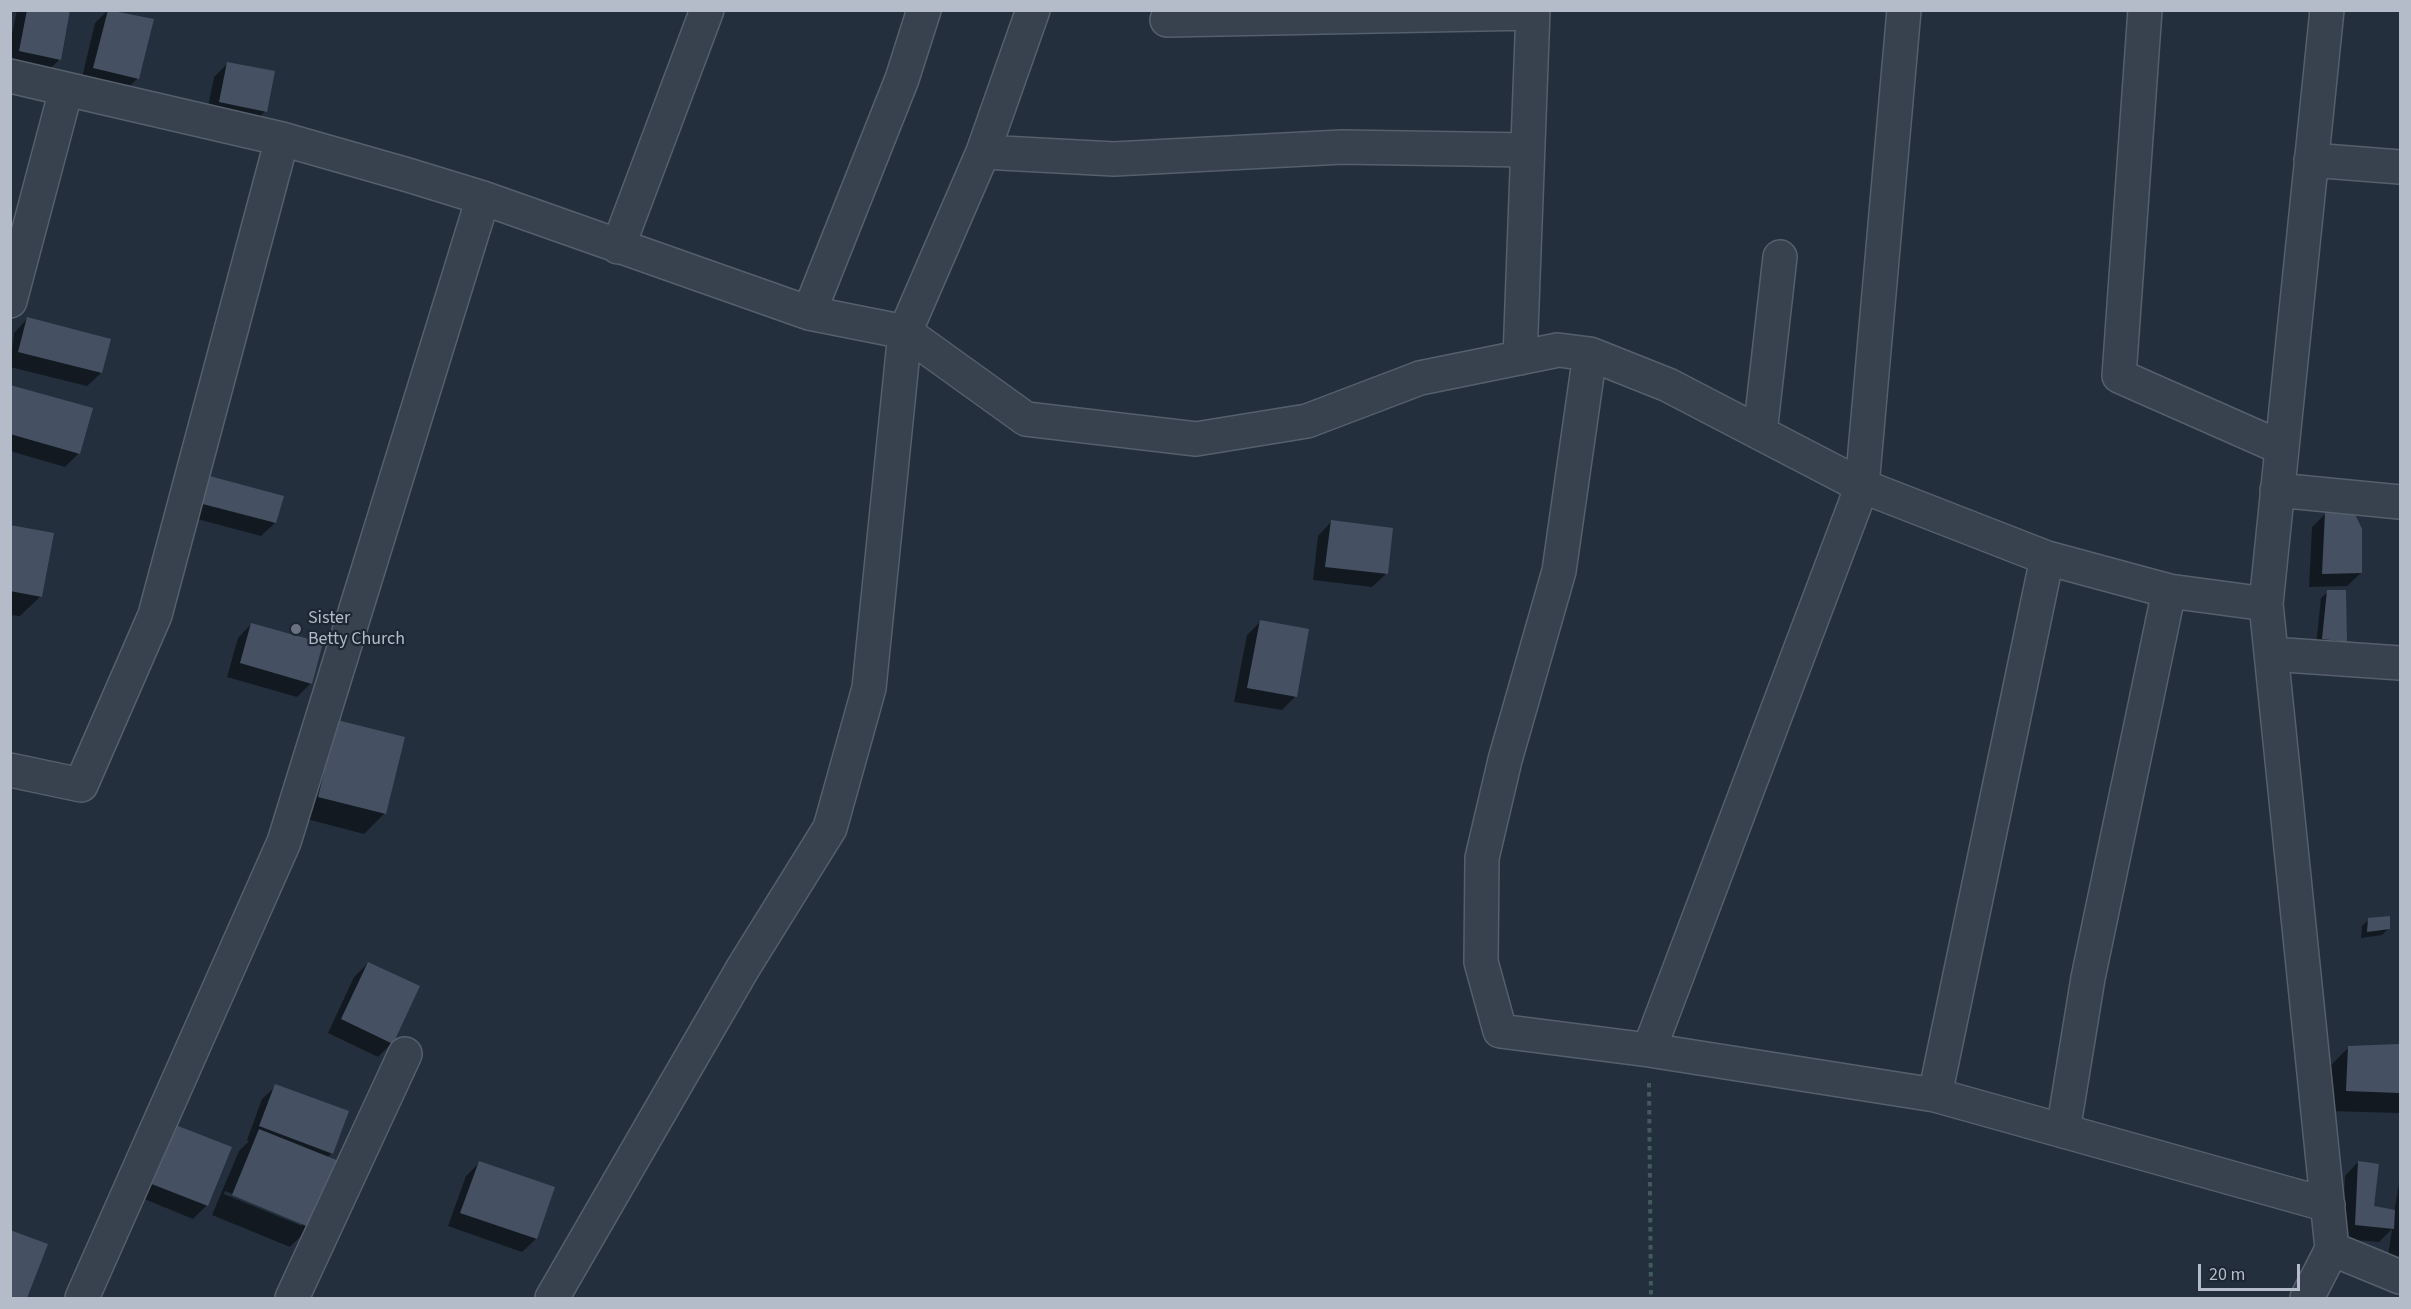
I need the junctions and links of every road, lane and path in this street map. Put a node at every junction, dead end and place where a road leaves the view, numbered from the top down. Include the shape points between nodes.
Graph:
1 (707, 10) edge
2 (924, 10) edge
3 (1033, 10) edge
4 (1904, 10) edge
5 (2145, 10) edge
6 (2319, 10) edge
7 (2326, 11) edge
8 (1533, 12) edge
9 (1167, 20) dead end
10 (10, 76) edge
11 (66, 90) junction
12 (282, 139) junction
13 (1527, 150) junction
14 (982, 152) junction
15 (2311, 160) junction
16 (2400, 167) edge
17 (483, 198) junction
18 (618, 247) junction
19 (1779, 257) dead end
20 (10, 301) edge
21 (809, 313) junction
22 (905, 332) junction
23 (1590, 354) junction
24 (1520, 358) junction
25 (1760, 433) junction
26 (2282, 448) junction
27 (1862, 486) junction
28 (2277, 490) junction
29 (2400, 502) edge
30 (2047, 558) junction
31 (2169, 591) junction
32 (2266, 604) junction
33 (2271, 654) junction
34 (2400, 663) edge
35 (10, 770) edge
36 (1649, 1050) junction
37 (405, 1054) dead end
38 (1935, 1095) junction
39 (2063, 1131) junction
40 (2328, 1205) junction
41 (2332, 1249) junction
42 (2400, 1277) edge
43 (82, 1299) edge
44 (292, 1299) edge
45 (552, 1299) edge
46 (1651, 1299) edge
47 (2307, 1299) edge

1 - 18 street
2 - 21 street via 902,79
3 - 14 street
4 - 27 street
5 - 26 street via 2119,376
6 - 7 street
7 - 15 street
8 - 9 street
8 - 13 street
10 - 11 street
11 - 12 street
11 - 20 street
12 - 17 street
12 - 35 street via 155,615 81,785
13 - 14 street via 1342,147 1114,159
13 - 24 street
14 - 22 street
15 - 16 street
15 - 26 street
17 - 18 street
17 - 43 street via 284,842
18 - 21 street
19 - 25 street
21 - 22 street
22 - 24 street via 1026,419 1196,439 1306,421 1420,378
22 - 45 street via 869,688 830,828 743,968
23 - 24 street via 1558,350
23 - 25 street via 1668,385
23 - 36 street via 1559,571 1505,760 1482,858 1481,962 1500,1031
25 - 27 street
26 - 28 street
27 - 30 street
27 - 36 street
28 - 29 street
28 - 32 street
30 - 31 street
30 - 38 street
31 - 32 street
31 - 39 street via 2088,978
32 - 33 street
33 - 34 street
33 - 40 street
36 - 38 street
36 - 46 path
37 - 44 street
38 - 39 street
39 - 40 street
40 - 41 street
41 - 42 street
41 - 47 street

